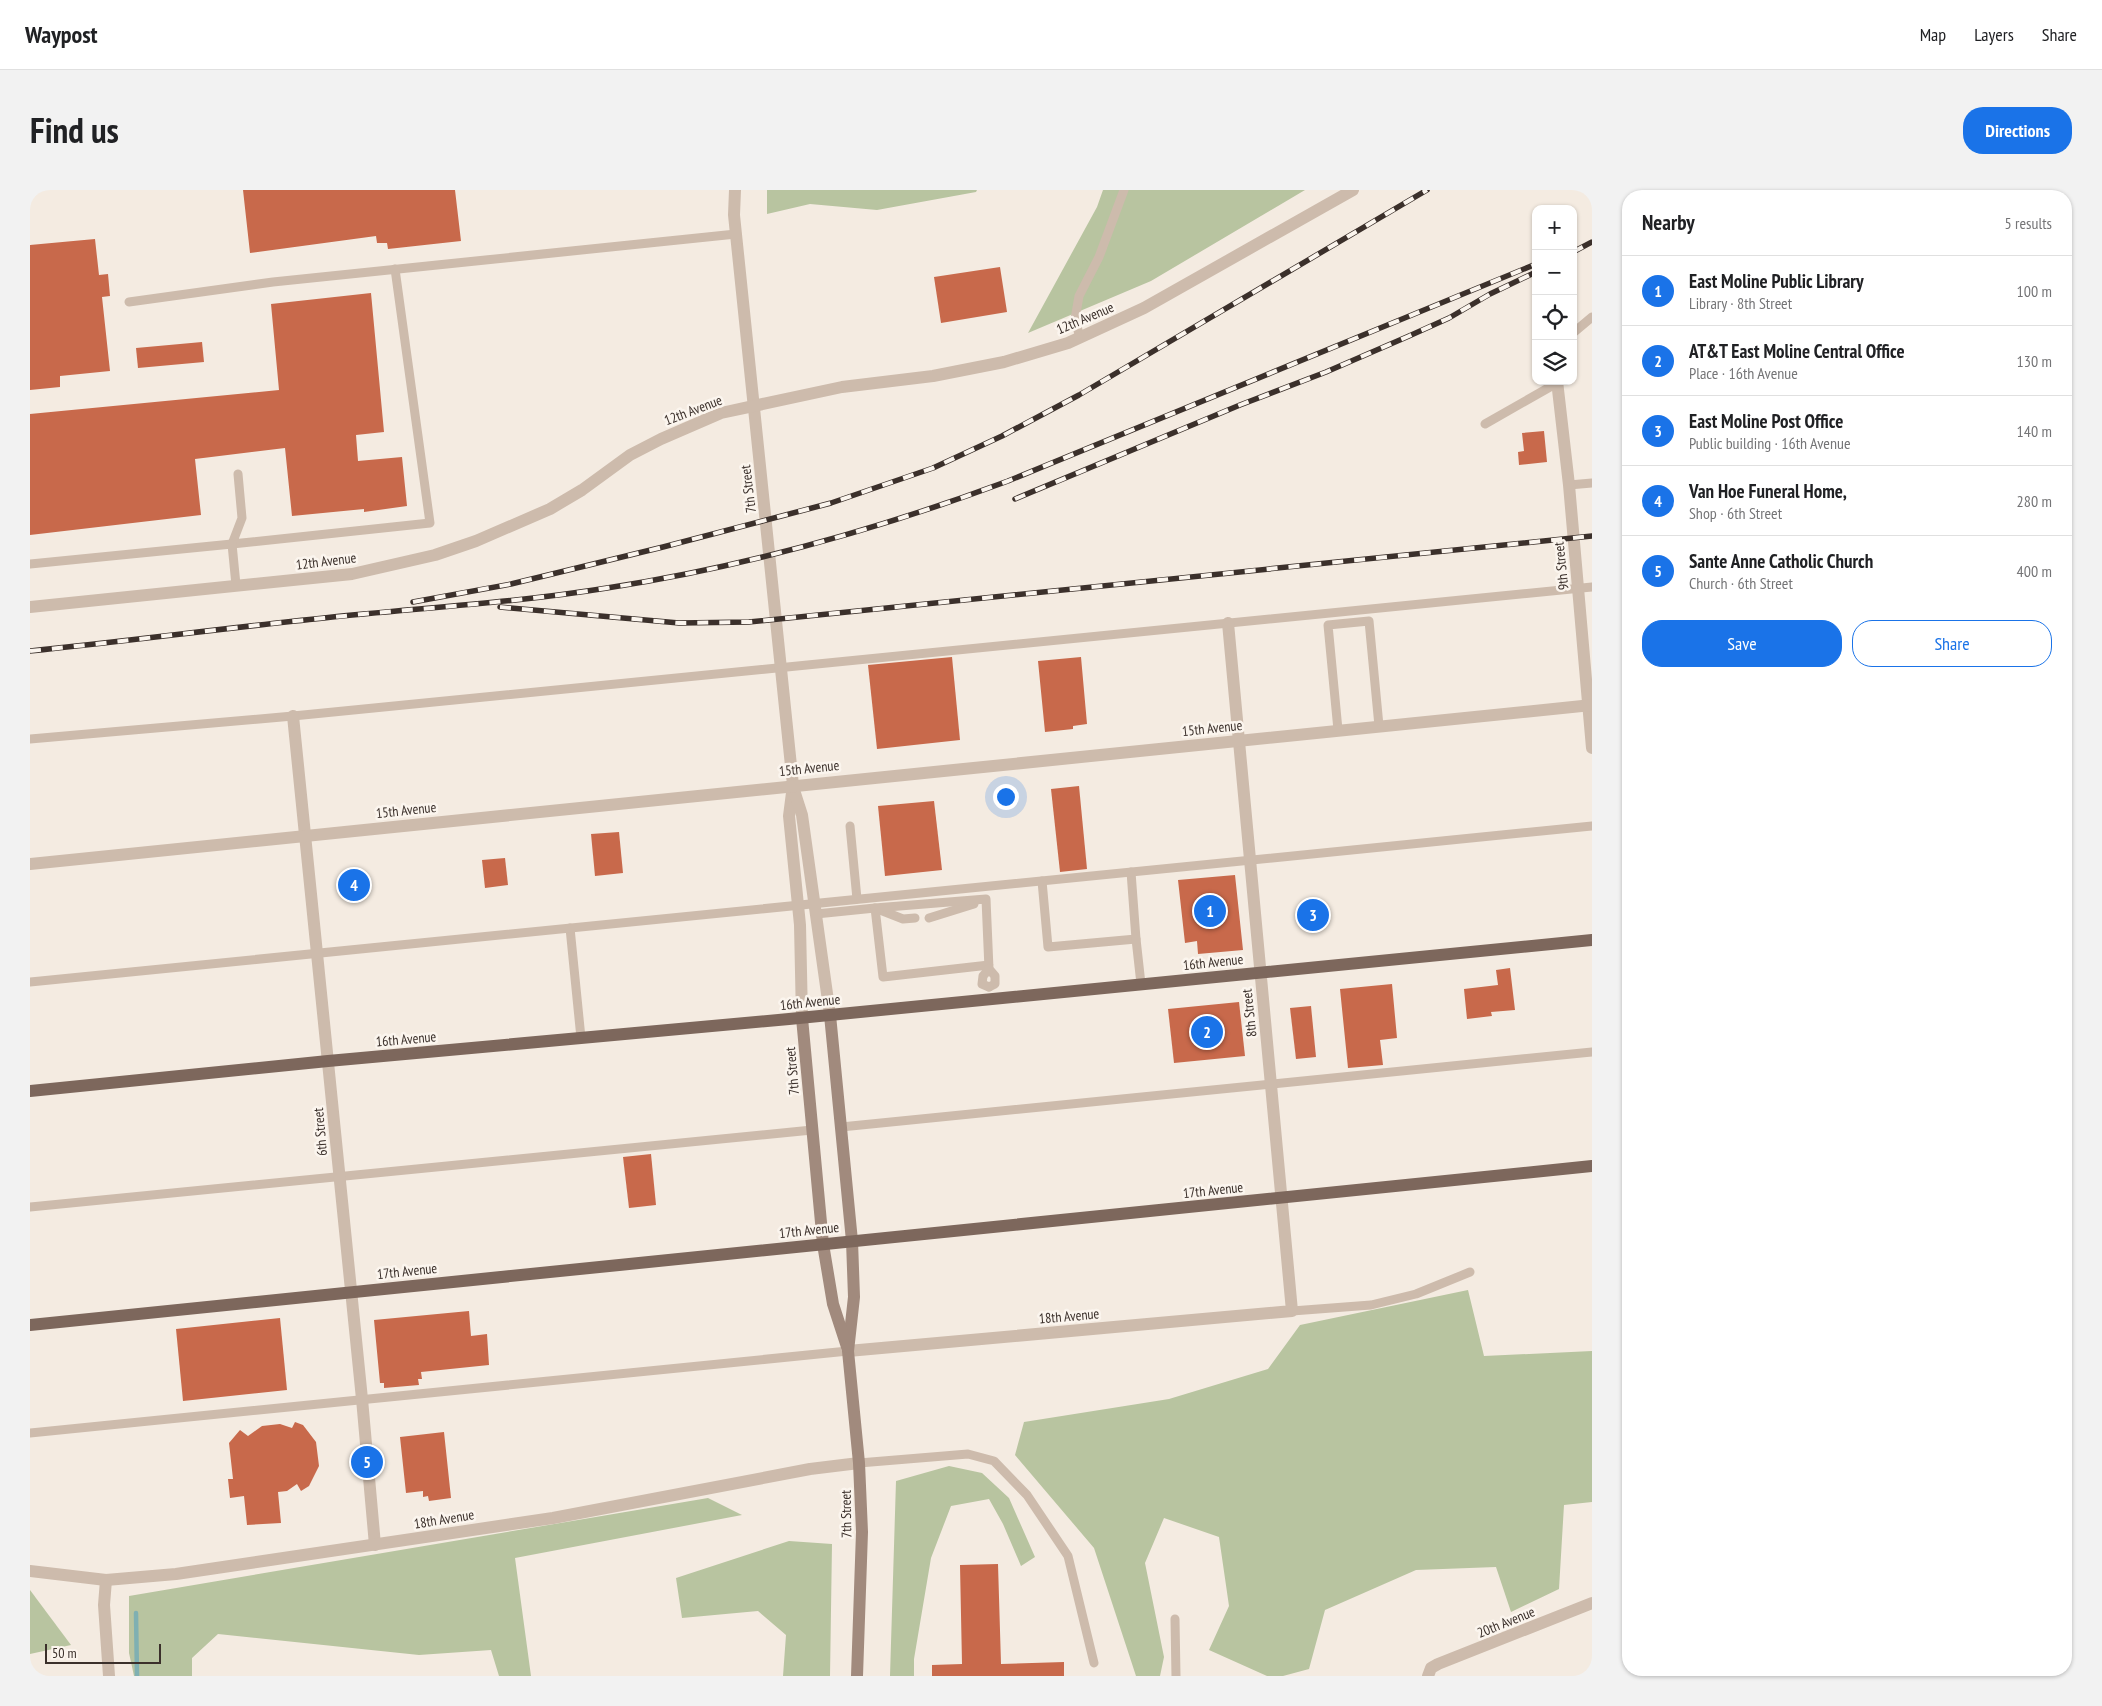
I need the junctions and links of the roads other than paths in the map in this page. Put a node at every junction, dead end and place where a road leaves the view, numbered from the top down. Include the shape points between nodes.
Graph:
1 (735, 190) edge
2 (1124, 190) edge
3 (1354, 190) edge
4 (736, 234) junction
5 (395, 269) junction
6 (128, 302) dead end
7 (1592, 317) edge
8 (1577, 330) edge
9 (1080, 338) junction
10 (1552, 385) edge
11 (1557, 385) edge
12 (755, 406) junction
13 (1485, 424) dead end
14 (238, 474) dead end
15 (1592, 483) edge
16 (1569, 485) junction
17 (232, 544) junction
18 (30, 564) edge
19 (236, 586) junction
20 (1592, 587) edge
21 (1578, 589) junction
22 (30, 607) edge
23 (1228, 623) junction
24 (782, 666) junction
25 (1590, 705) edge
26 (293, 716) junction
27 (1379, 726) junction
28 (1338, 730) junction
29 (30, 739) edge
30 (1238, 740) junction
31 (1592, 748) edge
32 (793, 785) junction
33 (850, 826) dead end
34 (1592, 826) edge
35 (304, 835) junction
36 (1249, 861) junction
37 (30, 864) edge
38 (1131, 872) junction
39 (1042, 881) junction
40 (857, 899) junction
41 (986, 899) junction
42 (797, 905) junction
43 (816, 908) junction
44 (875, 908) junction
45 (915, 918) dead end
46 (929, 918) dead end
47 (570, 928) junction
48 (1136, 939) junction
49 (1592, 940) edge
50 (316, 953) junction
51 (989, 967) junction
52 (1259, 972) junction
53 (30, 982) edge
54 (1141, 984) junction
55 (989, 993) junction
56 (830, 1015) junction
57 (802, 1018) junction
58 (582, 1038) junction
59 (1592, 1052) edge
60 (328, 1061) junction
61 (1271, 1084) junction
62 (30, 1091) edge
63 (841, 1127) junction
64 (812, 1130) junction
65 (1592, 1166) edge
66 (339, 1177) junction
67 (1282, 1198) junction
68 (30, 1207) edge
69 (852, 1241) junction
70 (823, 1244) junction
71 (1470, 1272) dead end
72 (350, 1292) junction
73 (1292, 1311) junction
74 (30, 1325) edge
75 (848, 1351) junction
76 (362, 1399) junction
77 (30, 1432) edge
78 (859, 1463) junction
79 (375, 1545) junction
80 (30, 1572) edge
81 (106, 1580) junction
82 (1592, 1603) edge
83 (1175, 1619) dead end
84 (1094, 1663) dead end
85 (1430, 1672) edge
86 (109, 1676) edge
87 (857, 1676) edge
88 (1176, 1676) edge

1 - 4 street, 7th Street
2 - 9 lane via 1099,256 1079,296 1075,319
3 - 9 street, 12th Avenue via 1144,308
4 - 5 lane
4 - 12 street, 7th Street
5 - 6 lane
5 - 17 lane via 430,523
7 - 8 lane
9 - 12 street, 12th Avenue via 1004,362 933,376 842,387
10 - 13 lane
11 - 16 street, 9th Street
12 - 19 street, 12th Avenue via 721,413 661,439 630,455 582,490 550,508 468,544 352,574
12 - 24 street, 7th Street
14 - 17 lane via 242,518
15 - 16 lane
16 - 21 street, 9th Street
17 - 18 lane
17 - 19 lane
19 - 22 street, 12th Avenue
20 - 21 lane
21 - 23 lane
21 - 25 street, 9th Street
23 - 24 lane
23 - 30 street, 8th Street
24 - 26 lane
24 - 32 street, 7th Street
25 - 27 street, 15th Avenue
25 - 31 street, 9th Street
26 - 29 lane
26 - 35 street, 6th Street
27 - 28 street, 15th Avenue
27 - 28 lane via 1369,621 1328,625
28 - 30 street, 15th Avenue
30 - 32 street, 15th Avenue
30 - 36 street, 8th Street
32 - 35 street, 15th Avenue
32 - 42 street, 7th Street via 789,816
32 - 43 street, 7th Street via 802,815
33 - 40 lane
34 - 36 lane
35 - 37 street, 15th Avenue
35 - 50 street, 6th Street
36 - 38 lane
36 - 52 street, 8th Street
38 - 39 lane
38 - 48 lane
39 - 40 lane
39 - 48 lane via 1048,947
40 - 43 lane
41 - 44 lane
41 - 46 lane
41 - 51 lane
42 - 43 lane
42 - 47 lane
42 - 57 street, 7th Street
43 - 44 lane
43 - 56 street, 7th Street
44 - 45 lane via 903,919
44 - 51 lane via 883,977
47 - 50 lane
47 - 58 lane
48 - 54 lane
49 - 52 main road, 16th Avenue
50 - 53 lane
50 - 60 street, 6th Street
51 - 55 lane via 995,976 995,984
52 - 54 main road, 16th Avenue
52 - 61 street, 8th Street
54 - 55 main road, 16th Avenue
55 - 56 main road, 16th Avenue
56 - 57 main road, 16th Avenue
56 - 63 main road, 7th Street
57 - 58 main road, 16th Avenue
57 - 64 main road, 7th Street
58 - 60 main road, 16th Avenue
59 - 61 lane
60 - 62 main road, 16th Avenue
60 - 66 street, 6th Street
61 - 63 lane
61 - 67 street, 8th Street
63 - 69 main road, 7th Street
64 - 66 lane
64 - 70 main road, 7th Street
65 - 67 main road, 17th Avenue
66 - 68 lane
66 - 72 street, 6th Street
67 - 69 main road, 17th Avenue
67 - 73 street, 8th Street
69 - 70 main road, 17th Avenue
69 - 75 main road, 7th Street via 854,1298
70 - 72 main road, 17th Avenue
70 - 75 main road, 7th Street via 833,1304
71 - 73 lane via 1416,1294 1371,1305
72 - 74 main road, 17th Avenue
72 - 76 street, 6th Street
73 - 75 street, 18th Avenue
75 - 76 lane
75 - 78 main road, 7th Street
76 - 77 lane
76 - 79 street, 6th Street
78 - 79 street, 18th Avenue via 810,1469 553,1518
78 - 84 lane via 968,1454 994,1461 1027,1495 1068,1556
78 - 87 main road, 7th Street via 862,1532
79 - 81 street, 18th Avenue via 176,1574
80 - 81 street, 18th Avenue
81 - 86 street via 104,1614
82 - 85 street, 20th Avenue
83 - 88 lane

